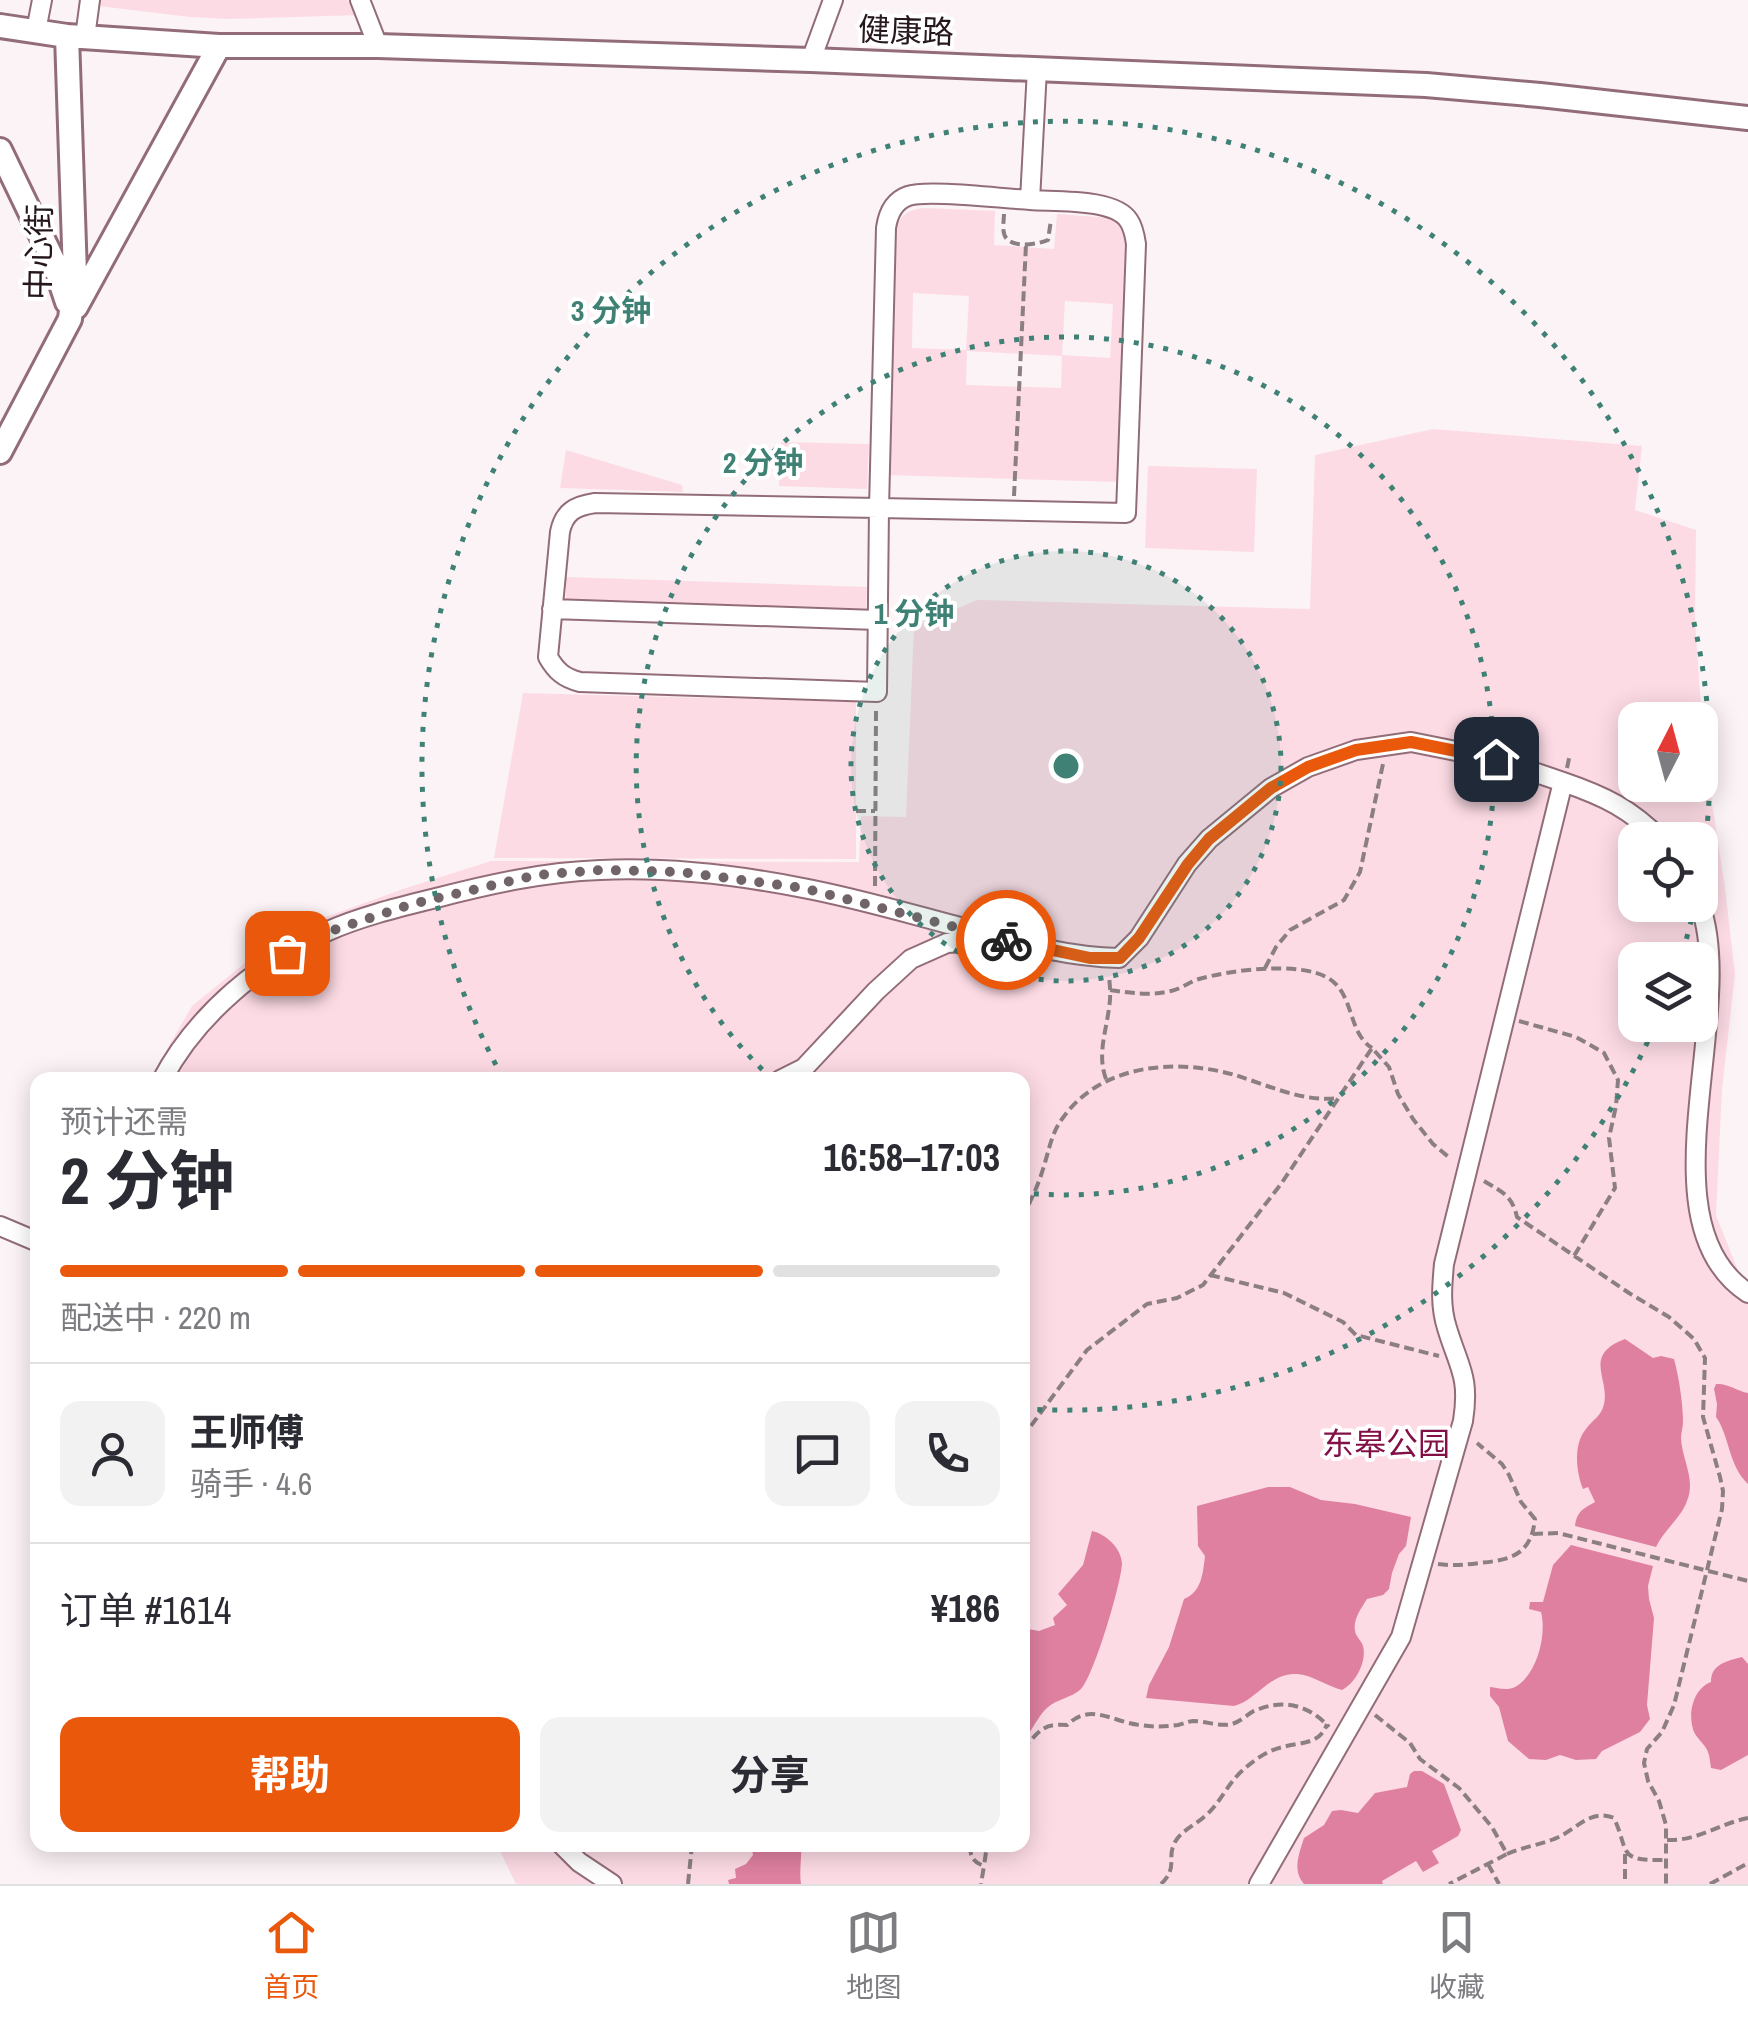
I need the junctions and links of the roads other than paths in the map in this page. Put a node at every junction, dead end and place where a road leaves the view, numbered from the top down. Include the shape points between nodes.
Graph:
1 (42, 0) edge
2 (90, 0) edge
3 (360, 0) edge
4 (833, 0) edge
5 (0, 26) edge
6 (36, 31) junction
7 (76, 36) junction
8 (218, 46) junction
9 (378, 46) junction
10 (811, 60) junction
11 (1036, 69) junction
12 (1748, 118) edge
13 (0, 150) edge
14 (1029, 200) junction
15 (70, 319) junction
16 (0, 452) edge
17 (880, 508) junction
18 (552, 608) junction
19 (878, 620) junction
20 (1564, 782) junction
21 (1642, 822) edge
22 (1704, 922) edge
23 (1011, 941) junction
24 (166, 1072) edge
25 (796, 1072) edge
26 (0, 1226) edge
27 (30, 1239) edge
28 (1748, 1293) edge
29 (569, 1852) edge
30 (612, 1884) edge
31 (1259, 1884) edge

1 - 6 street
2 - 7 street
3 - 9 street
4 - 10 street
5 - 6 main road, 健康路
6 - 7 main road, 健康路
7 - 8 main road, 健康路
7 - 15 main road, 中心街
8 - 9 main road, 健康路
8 - 15 main road
9 - 10 main road, 健康路
10 - 11 main road, 健康路
11 - 12 main road, 健康路 via 1426,85
11 - 14 street
13 - 15 main road via 53,260
14 - 17 street via 916,194 898,202 888,218
14 - 17 street via 1107,206 1120,211 1134,233 1126,513
15 - 16 main road, 中心街
17 - 18 street via 582,505 562,522
17 - 19 street
18 - 19 street
18 - 19 street via 548,657 560,674 580,682 876,691
20 - 21 street via 1601,795
20 - 23 street via 1496,759 1411,742 1356,750 1271,788 1209,839 1120,958
20 - 31 street via 1444,1264 1441,1300 1467,1396 1459,1434 1401,1637
22 - 28 street via 1707,1023 1694,1182 1716,1260
23 - 24 street via 803,888 681,872 553,874 464,890 328,932 236,990 204,1018
23 - 25 street via 947,943 910,959
26 - 27 street
29 - 30 street

